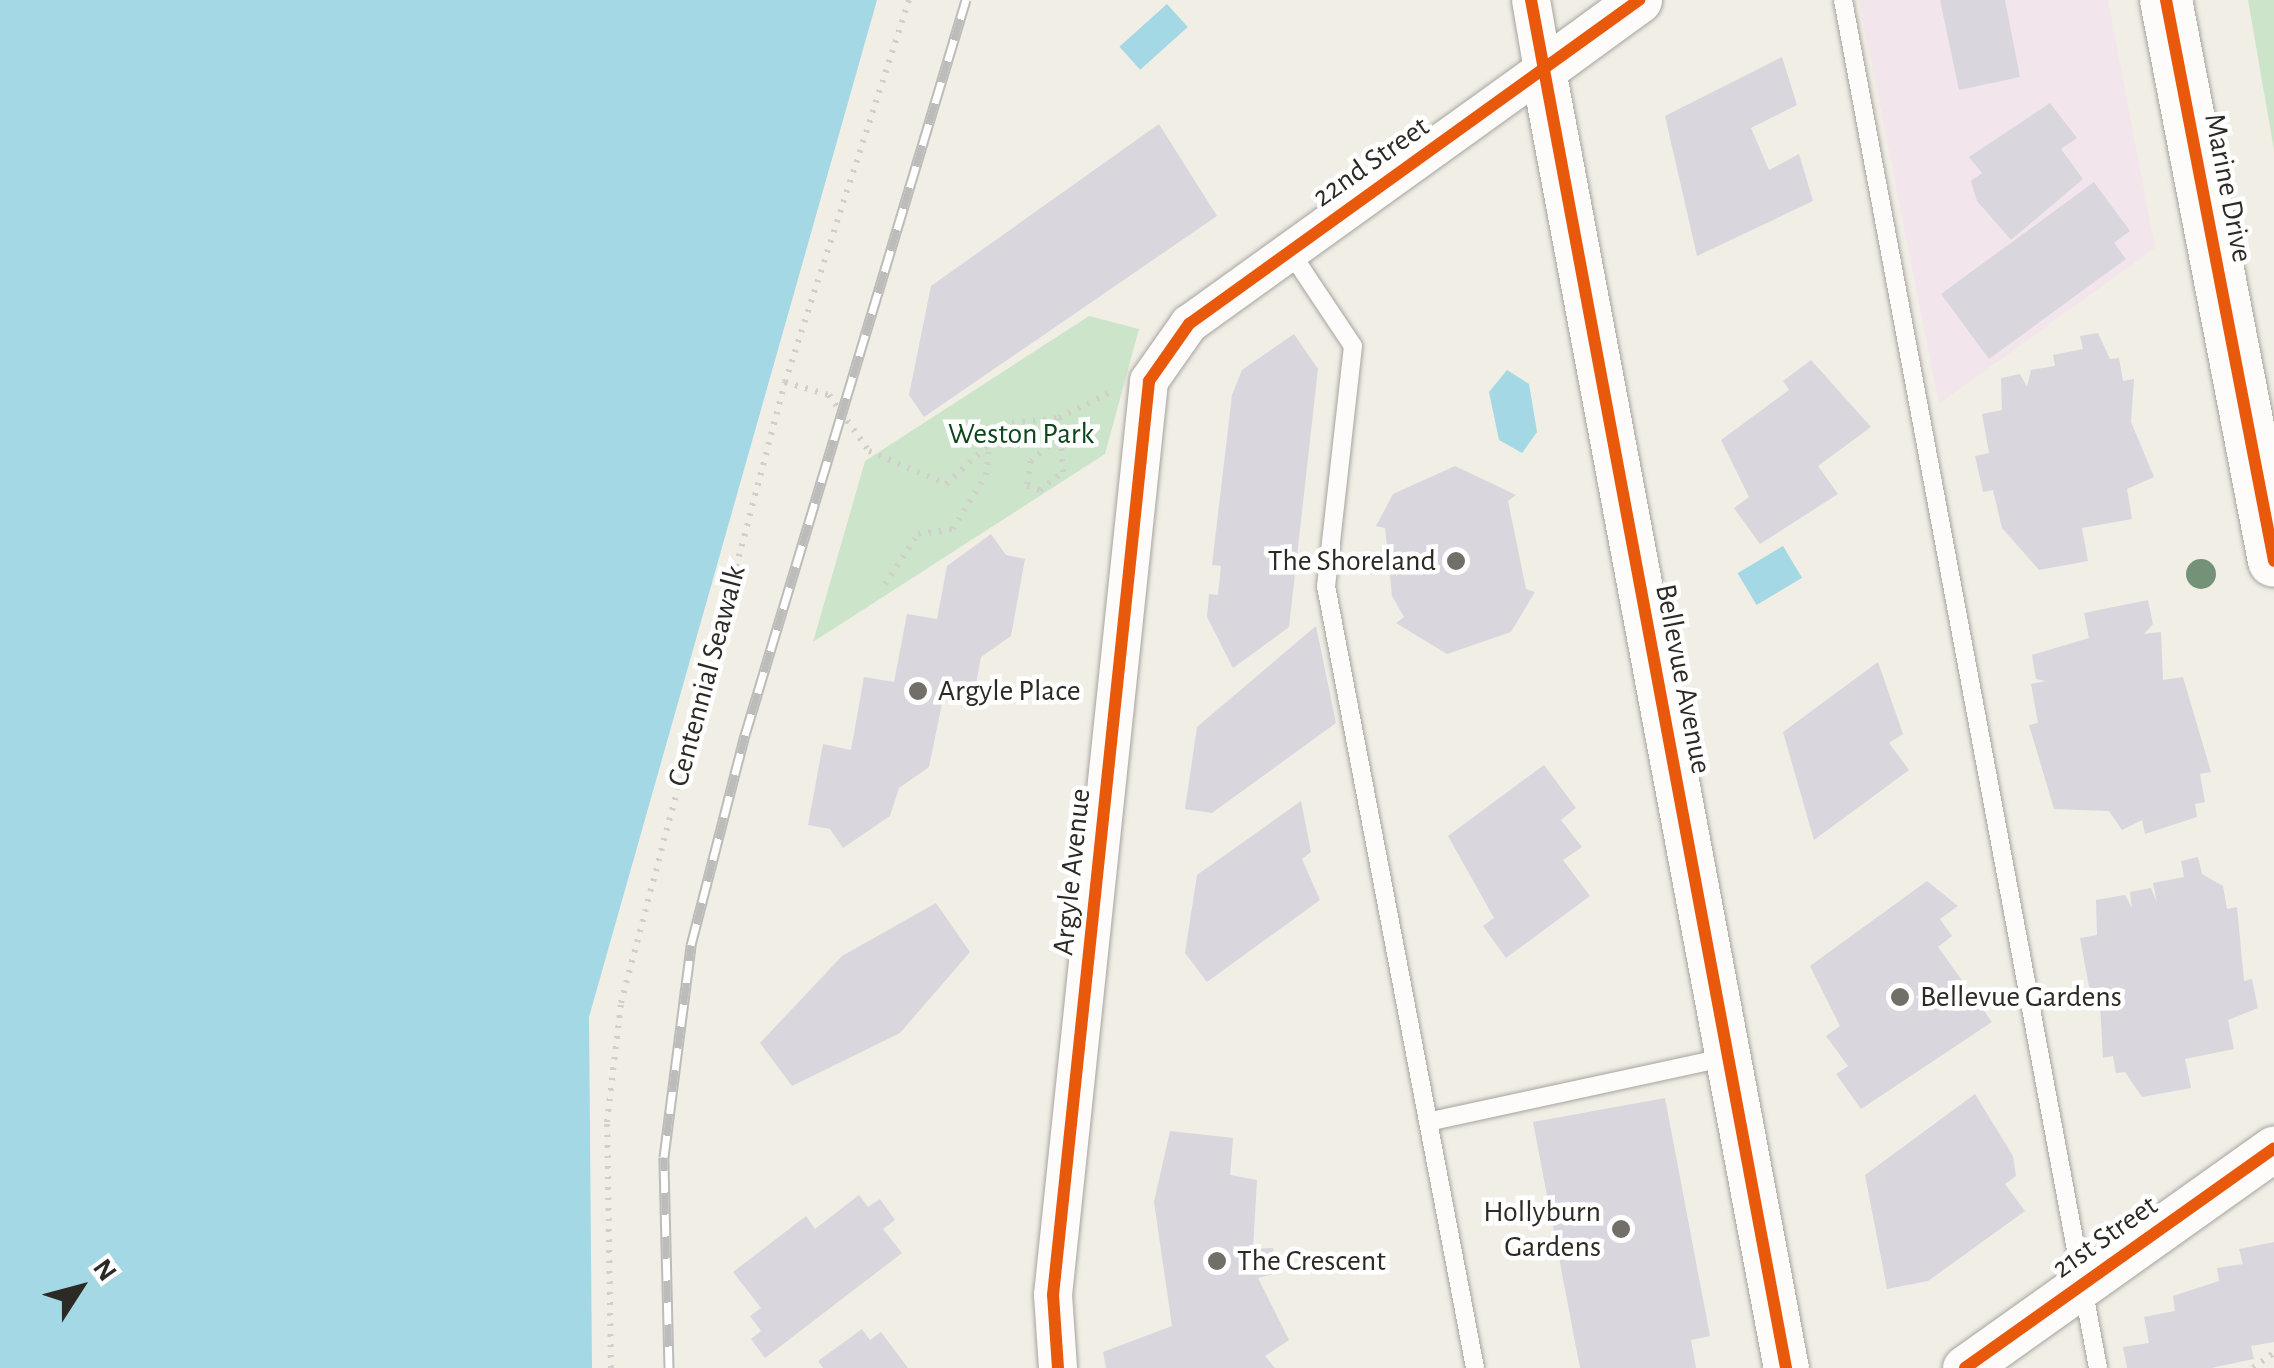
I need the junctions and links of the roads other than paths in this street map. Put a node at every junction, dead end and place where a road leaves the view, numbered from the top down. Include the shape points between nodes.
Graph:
1 (1531, 0) edge
2 (1640, 0) edge
3 (1843, 0) edge
4 (2166, 0) edge
5 (1543, 70) junction
6 (1288, 250) junction
7 (1148, 381) joint
8 (2274, 562) edge
9 (1728, 1057) junction
10 (1432, 1121) junction
11 (2274, 1148) edge
12 (2083, 1282) junction
13 (1058, 1368) edge
14 (1475, 1368) edge
15 (1786, 1368) edge
16 (1965, 1368) edge
17 (2098, 1368) edge

1 - 5 street, Bellevue Avenue
2 - 5 street, 22nd Street
3 - 12 lane
4 - 8 main road, Marine Drive
5 - 6 street, 22nd Street
5 - 9 street, Bellevue Avenue
6 - 7 street, 22nd Street via 1189,324
6 - 10 lane via 1352,346 1326,586
7 - 13 street, Argyle Avenue via 1053,1296
9 - 10 lane
9 - 15 street, Bellevue Avenue
10 - 14 lane
11 - 12 street, 21st Street
12 - 16 street, 21st Street
12 - 17 lane

